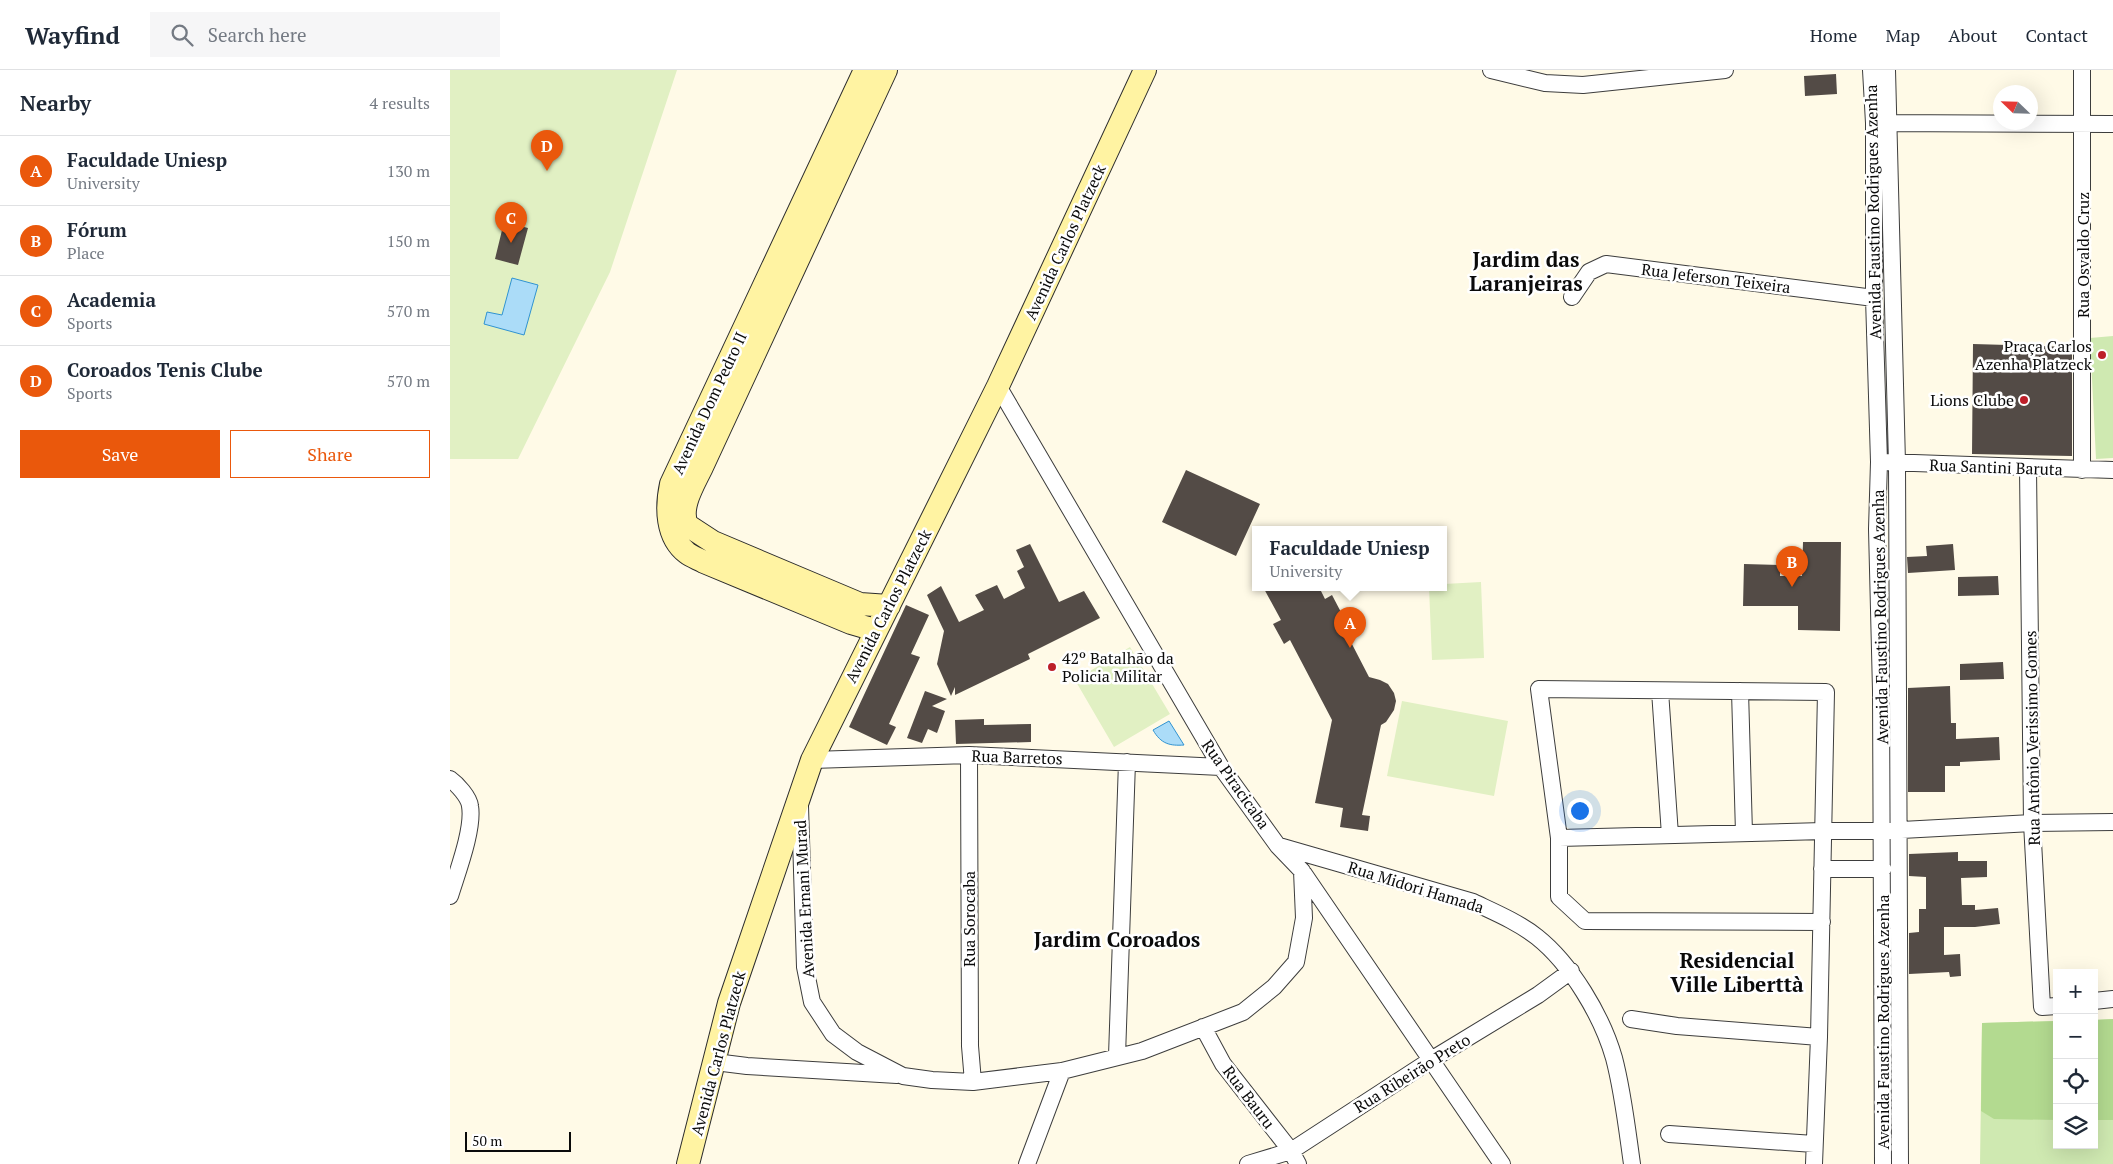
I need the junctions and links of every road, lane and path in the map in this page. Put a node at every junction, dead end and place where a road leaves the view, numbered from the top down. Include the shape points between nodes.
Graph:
1 (866, 70) edge
2 (886, 70) edge
3 (1145, 70) edge
4 (1491, 70) edge
5 (1725, 70) edge
6 (1871, 70) edge
7 (1888, 70) edge
8 (2082, 70) edge
9 (1881, 124) junction
10 (2113, 124) edge
11 (2083, 126) junction
12 (1572, 297) dead end
13 (1874, 298) junction
14 (998, 386) junction
15 (1879, 462) junction
16 (1897, 463) junction
17 (2028, 468) junction
18 (2082, 470) junction
19 (2113, 470) edge
20 (889, 606) junction
21 (875, 630) junction
22 (1880, 644) junction
23 (1897, 645) junction
24 (1660, 690) junction
25 (1740, 692) junction
26 (969, 755) junction
27 (812, 760) junction
28 (1127, 762) junction
29 (1221, 767) junction
30 (450, 779) edge
31 (800, 795) junction
32 (2113, 822) edge
33 (2032, 823) junction
34 (1823, 831) junction
35 (1890, 831) junction
36 (1744, 833) junction
37 (1670, 835) junction
38 (1559, 838) junction
39 (1278, 846) junction
40 (1822, 869) junction
41 (1883, 869) junction
42 (1302, 871) junction
43 (450, 896) edge
44 (1822, 922) junction
45 (1571, 971) junction
46 (2113, 999) edge
47 (2098, 1001) edge
48 (2049, 1006) edge
49 (1631, 1019) dead end
50 (1891, 1021) junction
51 (1203, 1027) junction
52 (1819, 1037) junction
53 (1117, 1056) junction
54 (1431, 1060) junction
55 (715, 1062) junction
56 (1062, 1072) junction
57 (903, 1076) junction
58 (973, 1082) junction
59 (1669, 1134) dead end
60 (1814, 1144) junction
61 (1294, 1158) edge
62 (688, 1164) edge
63 (1027, 1164) edge
64 (1248, 1164) edge
65 (1502, 1164) edge
66 (1632, 1164) edge
67 (1814, 1164) edge
68 (1883, 1164) edge
69 (1900, 1164) edge

1 - 21 main road, Avenida Dom Pedro II via 671,484 668,505 672,530 686,553
2 - 20 main road, Avenida Dom Pedro II via 702,467 684,513 687,525 713,542 860,604
3 - 14 main road, Avenida Carlos Platzeck
4 - 5 street via 1545,83 1583,85
6 - 9 street, Avenida Faustino Rodrigues Azenha
7 - 9 street, Avenida Faustino Rodrigues Azenha
8 - 11 street, Rua Osvaldo Cruz
9 - 11 street
9 - 13 street, Avenida Faustino Rodrigues Azenha
9 - 16 street, Avenida Faustino Rodrigues Azenha
10 - 11 street
11 - 18 street, Rua Osvaldo Cruz
12 - 13 street, Rua Jeferson Teixeira via 1589,272 1606,264
13 - 15 street, Avenida Faustino Rodrigues Azenha
14 - 20 main road, Avenida Carlos Platzeck
14 - 29 street, Rua Piracicaba
15 - 16 street, Rua Santini Baruta
15 - 22 street, Avenida Faustino Rodrigues Azenha
16 - 17 street, Rua Santini Baruta
16 - 23 street, Avenida Faustino Rodrigues Azenha
17 - 18 street, Rua Santini Baruta
17 - 33 street, Rua Antônio Verissimo Gomes
18 - 19 street, Rua Santini Baruta
20 - 21 main road, Avenida Carlos Platzeck
21 - 27 main road, Avenida Carlos Platzeck
22 - 23 street
22 - 35 street, Avenida Faustino Rodrigues Azenha
23 - 35 street, Avenida Faustino Rodrigues Azenha
24 - 25 street
24 - 37 street
24 - 38 street via 1539,689
25 - 34 street via 1826,692
25 - 36 street
26 - 27 street, Rua Barretos
26 - 28 street, Rua Barretos
26 - 58 street, Rua Sorocaba via 970,1046
27 - 31 main road, Avenida Carlos Platzeck
28 - 29 street, Rua Barretos
28 - 53 street
29 - 39 street, Rua Piracicaba
30 - 43 street via 470,805 469,829
31 - 55 main road, Avenida Carlos Platzeck via 729,1003
31 - 57 street, Avenida Ernani Murad via 805,967 812,1002 833,1034 857,1052
32 - 33 street
33 - 35 street
33 - 48 street, Rua Antônio Verissimo Gomes
34 - 35 street
34 - 36 street
34 - 40 street
35 - 41 street, Avenida Faustino Rodrigues Azenha
35 - 50 street, Avenida Faustino Rodrigues Azenha
36 - 37 street
37 - 38 street
38 - 44 street via 1559,898 1585,921
39 - 42 street, Rua Piracicaba
39 - 45 street, Rua Midori Hamada via 1473,902 1537,936
40 - 41 street
40 - 44 street
41 - 50 street, Avenida Faustino Rodrigues Azenha
42 - 51 street, Avenida Ernani Murad via 1304,918 1296,962 1274,987 1244,1012
42 - 54 street, Rua Piracicaba
44 - 52 street
45 - 54 street, Rua Ribeirão Preto
45 - 66 street, Rua Midori Hamada via 1599,1021 1614,1058
46 - 47 street
49 - 52 street via 1677,1026
50 - 68 street, Avenida Faustino Rodrigues Azenha
50 - 69 street, Avenida Faustino Rodrigues Azenha
51 - 53 street, Avenida Ernani Murad via 1142,1051
51 - 61 street, Rua Bauru via 1223,1064
52 - 60 street
53 - 56 street, Avenida Ernani Murad
54 - 61 street, Rua Ribeirão Preto
54 - 65 street, Rua Piracicaba
55 - 57 street, Avenida Ernani Murad
55 - 62 main road, Avenida Carlos Platzeck
56 - 58 street, Avenida Ernani Murad
56 - 63 street
57 - 58 street, Avenida Ernani Murad
59 - 60 street
60 - 67 street
61 - 64 street, Rua Ribeirão Preto

